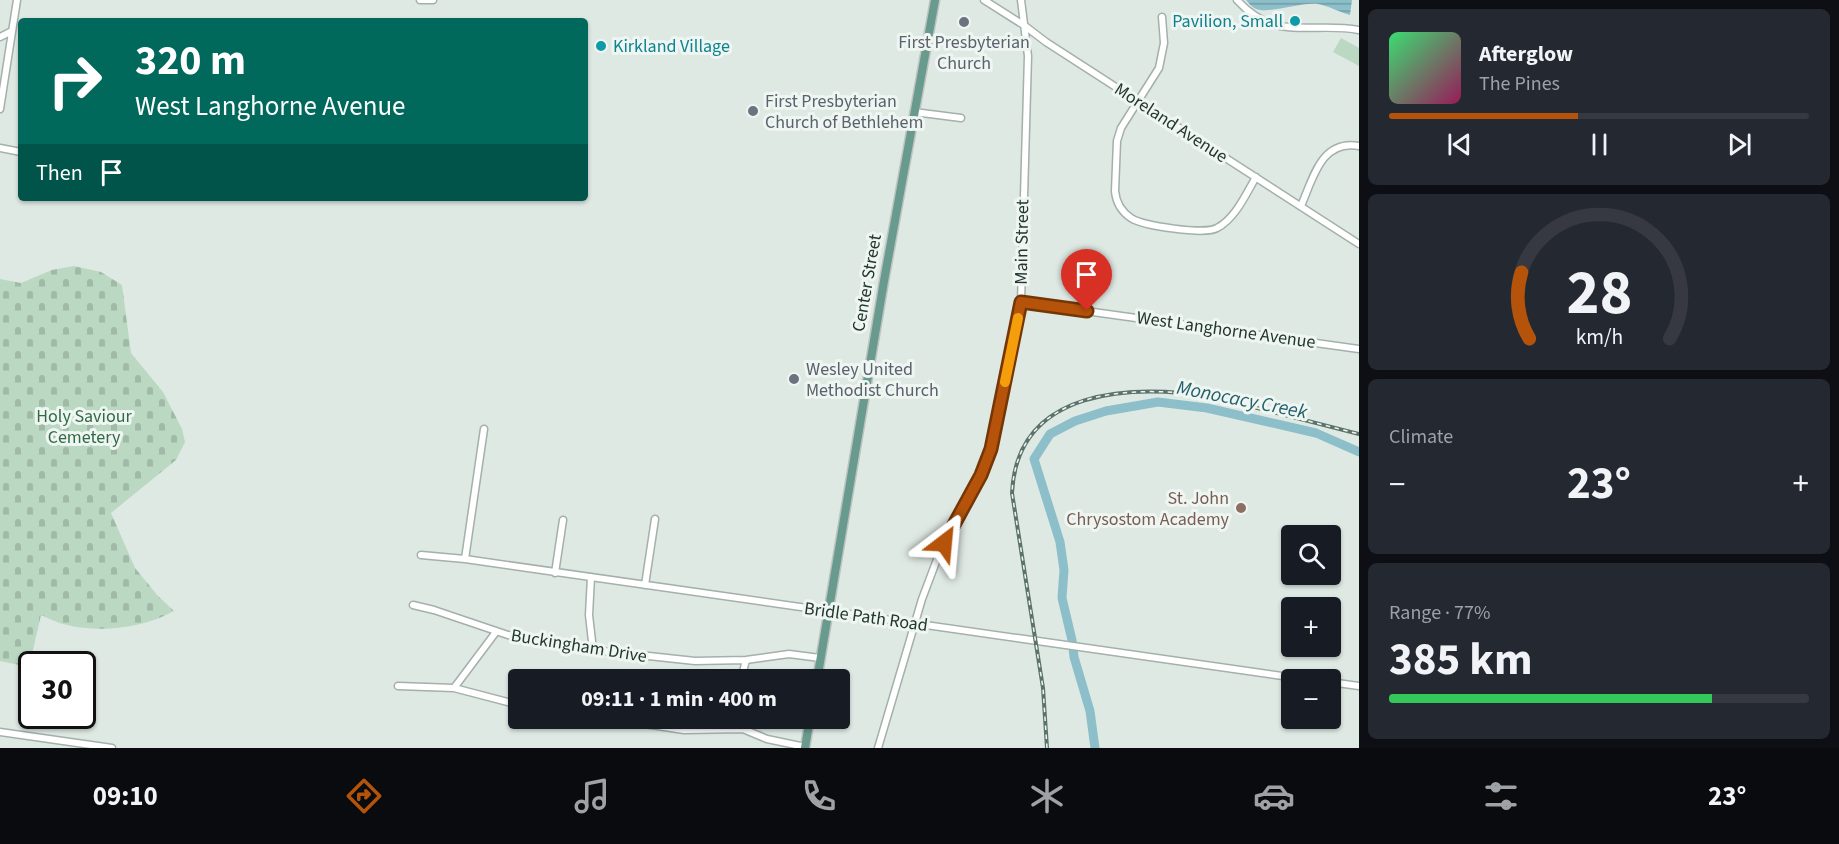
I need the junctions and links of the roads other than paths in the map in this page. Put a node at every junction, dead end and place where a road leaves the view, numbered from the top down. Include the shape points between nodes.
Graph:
1 (16, 0) edge
2 (420, 0) edge
3 (433, 0) edge
4 (935, 0) edge
5 (984, 0) edge
6 (1021, 0) edge
7 (1237, 0) edge
8 (1162, 17) dead end
9 (1025, 26) junction
10 (1359, 30) edge
11 (12, 31) junction
12 (0, 37) edge
13 (1138, 102) junction
14 (0, 109) edge
15 (914, 112) junction
16 (961, 118) dead end
17 (1359, 146) edge
18 (0, 148) edge
19 (18, 151) edge
20 (1256, 177) junction
21 (1301, 206) junction
22 (1359, 244) edge
23 (1021, 302) junction
24 (1359, 349) edge
25 (484, 429) dead end
26 (655, 519) dead end
27 (563, 520) dead end
28 (421, 555) dead end
29 (465, 560) junction
30 (555, 573) junction
31 (591, 577) junction
32 (645, 585) junction
33 (413, 605) dead end
34 (828, 611) junction
35 (913, 624) junction
36 (496, 632) junction
37 (593, 650) junction
38 (820, 658) junction
39 (746, 660) junction
40 (744, 669) edge
41 (818, 669) edge
42 (1281, 676) edge
43 (1341, 684) edge
44 (398, 686) dead end
45 (1359, 686) edge
46 (454, 688) junction
47 (508, 702) edge
48 (677, 729) edge
49 (742, 729) joint
50 (808, 729) edge
51 (0, 732) edge
52 (102, 747) edge
53 (805, 747) edge
54 (112, 748) edge
55 (878, 748) edge

1 - 11 street
2 - 3 street
4 - 15 main road, Center Street
5 - 9 street, Moreland Avenue
6 - 9 street, Main Street
7 - 10 street via 1254,16 1274,25
8 - 13 street via 1164,43 1159,68
9 - 13 street, Moreland Avenue
9 - 23 street, Main Street via 1028,56
11 - 12 street
11 - 14 street
13 - 20 street, Moreland Avenue
13 - 20 street via 1121,128 1116,148 1116,197 1130,217 1139,222 1198,231 1215,229 1231,217
15 - 16 street
15 - 34 main road, Center Street
17 - 21 street via 1340,147 1321,160
18 - 19 street
20 - 21 street, Moreland Avenue
21 - 22 street, Moreland Avenue
23 - 24 street, West Langhorne Avenue
23 - 35 street, Main Street via 988,457 939,554
25 - 29 street
26 - 32 street
27 - 30 street
28 - 29 street, Bridle Path Road
29 - 30 street, Bridle Path Road
30 - 31 street, Bridle Path Road
31 - 32 street, Bridle Path Road
31 - 37 street via 589,615
32 - 34 street, Bridle Path Road
33 - 36 street, Buckingham Drive
34 - 35 street, Bridle Path Road
34 - 38 main road, Center Street
35 - 42 street, Bridle Path Road
35 - 55 street, Main Street
36 - 37 street, Buckingham Drive
36 - 46 street
37 - 39 street, Buckingham Drive via 672,660
38 - 39 street, Buckingham Drive via 789,654
38 - 41 main road, Center Street
39 - 40 street
43 - 45 street
44 - 46 street
46 - 47 street
48 - 49 street
49 - 53 street
50 - 53 main road
51 - 52 street
52 - 54 street

